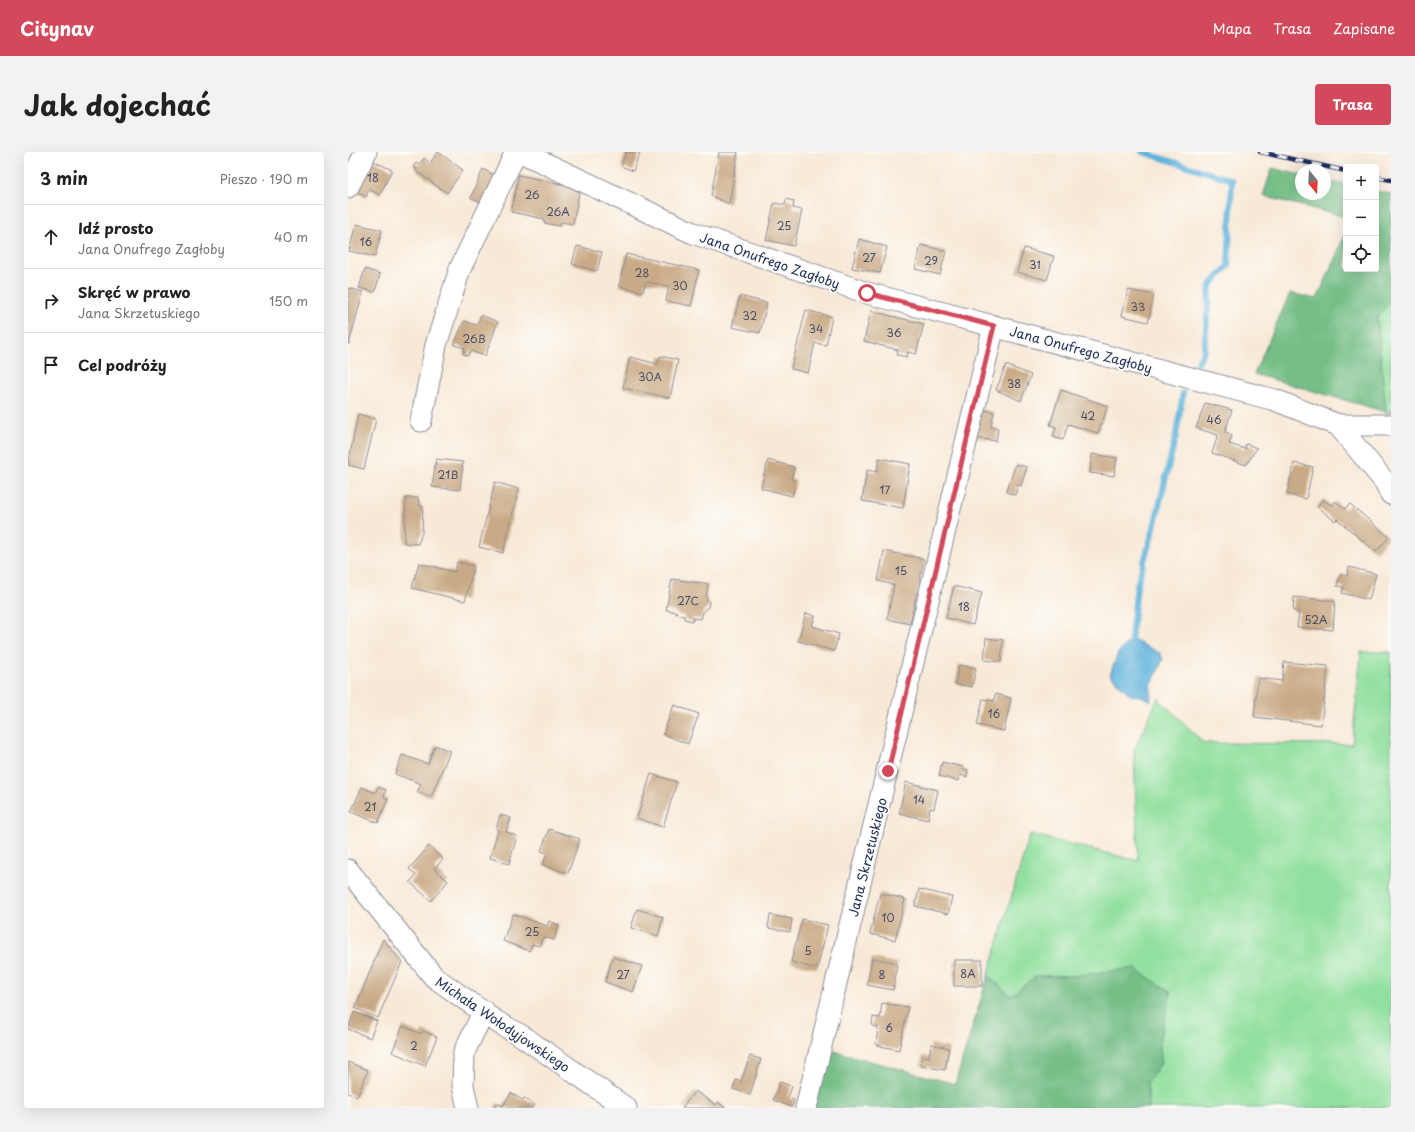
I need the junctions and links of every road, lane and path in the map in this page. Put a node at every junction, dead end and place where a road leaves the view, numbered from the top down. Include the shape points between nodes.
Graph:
1 (366, 152) edge
2 (516, 152) edge
3 (521, 152) edge
4 (348, 187) edge
5 (994, 326) junction
6 (421, 421) dead end
7 (1338, 425) junction
8 (1391, 425) edge
9 (1391, 494) edge
10 (348, 870) edge
11 (484, 1011) junction
12 (468, 1108) edge
13 (626, 1108) edge
14 (806, 1108) edge

1 - 4 street
2 - 6 street via 460,269 436,345
3 - 5 street, Jana Onufrego Zagłoby via 693,233 867,293
5 - 7 street, Jana Onufrego Zagłoby via 1275,400
5 - 14 street, Jana Skrzetuskiego
7 - 8 street
7 - 9 street, Jana Onufrego Zagłoby via 1385,482
10 - 11 street, Michała Wołodyjowskiego via 434,977
11 - 12 street via 464,1052 463,1086
11 - 13 street, Michała Wołodyjowskiego

